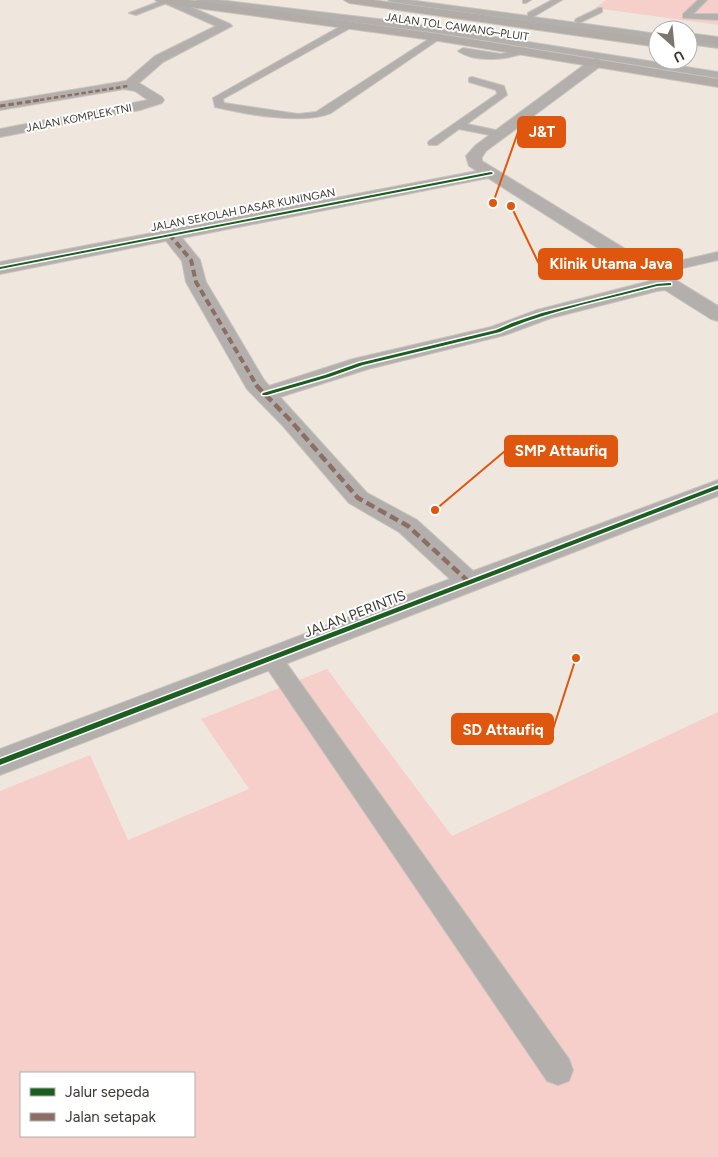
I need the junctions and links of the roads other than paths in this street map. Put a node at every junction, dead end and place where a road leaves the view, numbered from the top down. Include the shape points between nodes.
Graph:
1 (164, 0) edge
2 (199, 0) edge
3 (255, 0) edge
4 (349, 0) edge
5 (392, 0) edge
6 (422, 0) edge
7 (526, 0) edge
8 (558, 0) edge
9 (703, 0) edge
10 (599, 10) dead end
11 (512, 12) junction
12 (133, 13) dead end
13 (531, 15) junction
14 (718, 17) edge
15 (579, 21) junction
16 (351, 24) junction
17 (648, 31) edge
18 (438, 36) junction
19 (648, 36) edge
20 (698, 38) edge
21 (648, 41) edge
22 (718, 41) edge
23 (698, 42) edge
24 (718, 45) edge
25 (523, 47) junction
26 (698, 48) edge
27 (718, 51) edge
28 (463, 52) dead end
29 (648, 55) edge
30 (597, 62) junction
31 (698, 62) edge
32 (718, 65) edge
33 (698, 66) edge
34 (718, 71) edge
35 (718, 75) edge
36 (472, 80) dead end
37 (718, 83) edge
38 (128, 86) junction
39 (538, 104) junction
40 (0, 106) edge
41 (560, 108) dead end
42 (458, 126) junction
43 (0, 133) edge
44 (500, 134) junction
45 (433, 143) dead end
46 (488, 167) junction
47 (169, 234) junction
48 (718, 256) edge
49 (0, 268) edge
50 (648, 272) junction
51 (669, 284) junction
52 (718, 315) edge
53 (265, 394) junction
54 (718, 487) edge
55 (470, 583) junction
56 (272, 659) junction
57 (0, 762) edge
58 (558, 1070) dead end

1 - 12 lane
1 - 16 highway
1 - 38 street via 226,26 159,59
2 - 25 lane via 310,12
3 - 29 highway, JALAN TOL CAWANG–PLUIT
4 - 21 highway, JALAN TOL CAWANG–PLUIT
5 - 19 lane
6 - 11 highway
7 - 11 lane
8 - 13 lane
9 - 14 lane via 686,16
10 - 15 lane
11 - 13 highway
13 - 15 highway
15 - 17 highway
16 - 18 highway
16 - 18 lane via 218,98 219,105 298,117 318,115
18 - 25 highway
20 - 22 highway
23 - 24 lane
25 - 28 lane via 510,57 500,58
25 - 30 highway
25 - 35 lane
26 - 27 highway
30 - 37 highway
30 - 39 street
31 - 32 highway
33 - 34 highway
36 - 42 lane via 501,88 502,95
38 - 40 street
38 - 43 street, JALAN KOMPLEK TNI via 139,87 157,100
39 - 41 street
39 - 44 street
42 - 44 lane
42 - 45 lane
44 - 46 street via 474,156 475,162
46 - 47 street, JALAN SEKOLAH DASAR KUNINGAN
46 - 50 street
47 - 49 street, JALAN SEKOLAH DASAR KUNINGAN
47 - 53 street via 187,253 196,282 255,384
48 - 50 lane
50 - 51 street
51 - 52 street
51 - 53 street via 544,314 498,331 360,364
53 - 55 street via 358,498 408,526
54 - 55 street, JALAN PERINTIS
55 - 56 street, JALAN PERINTIS
56 - 57 street, JALAN PERINTIS
56 - 58 lane

